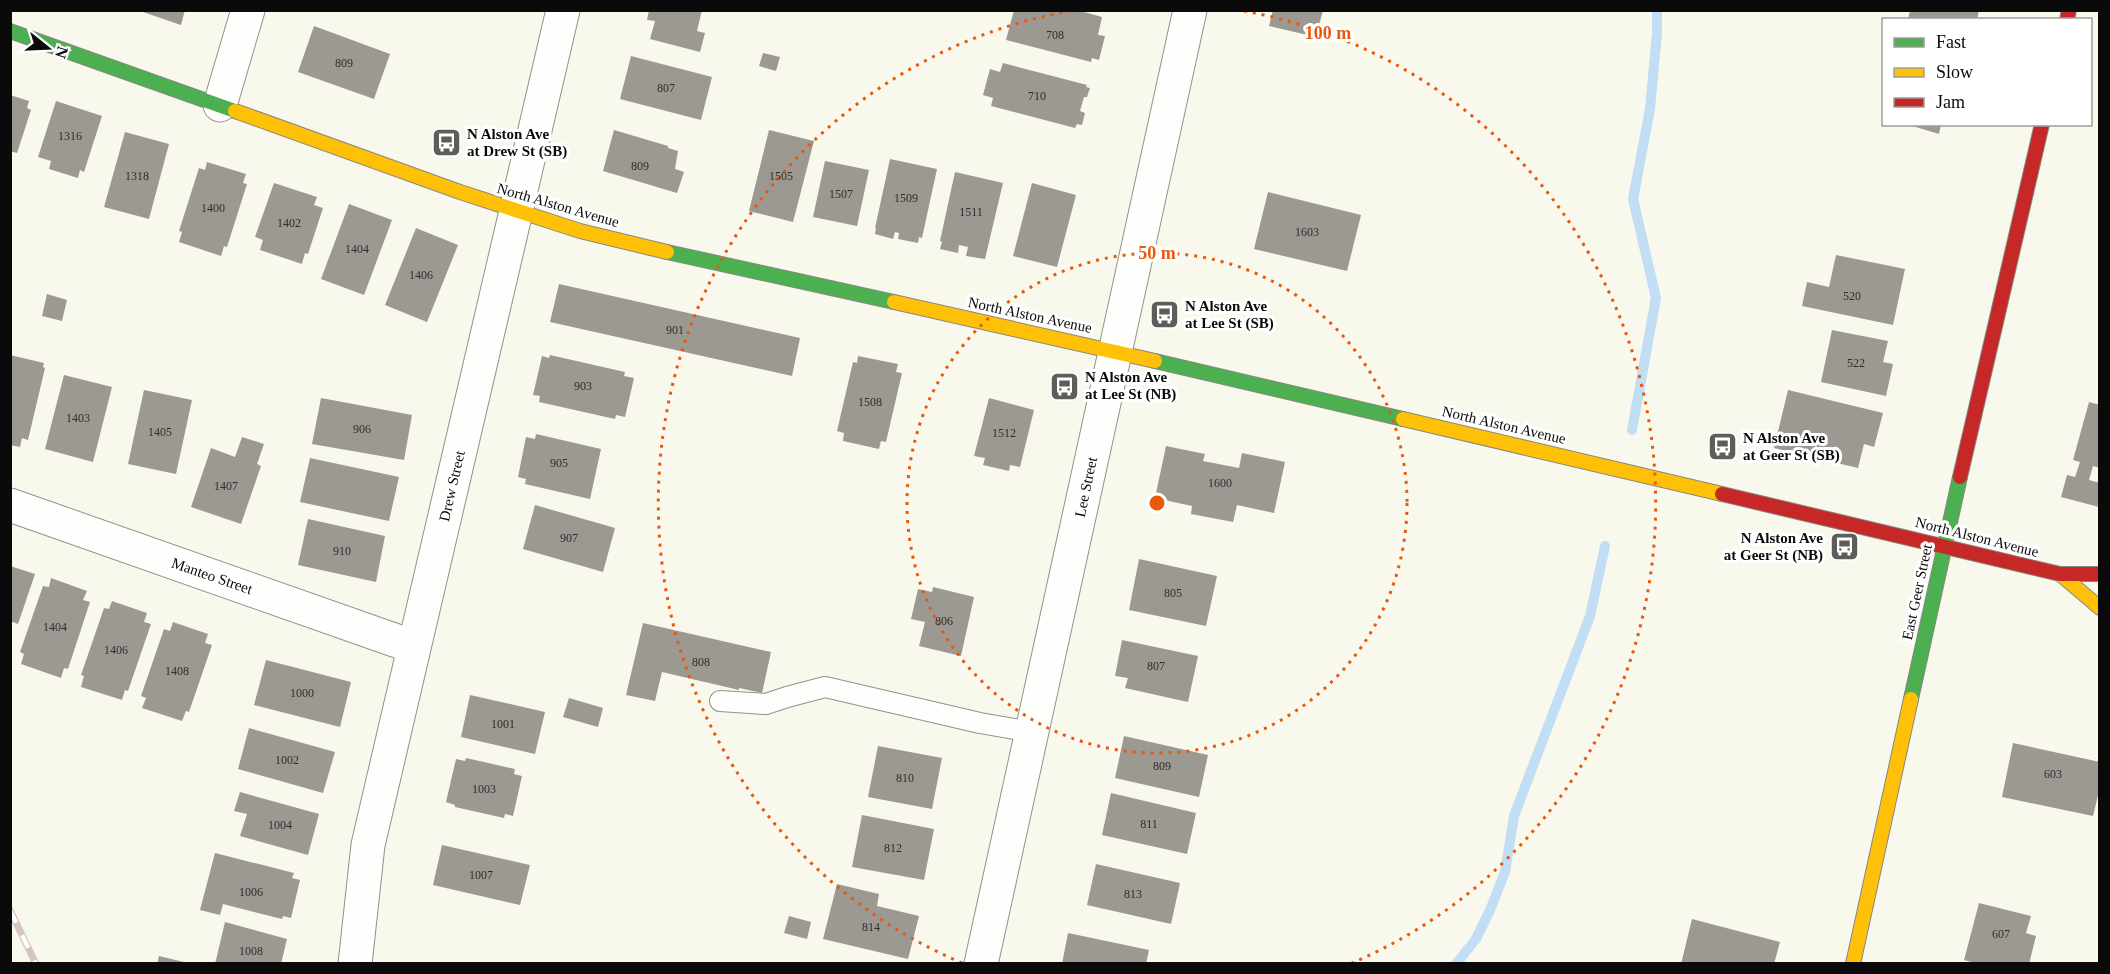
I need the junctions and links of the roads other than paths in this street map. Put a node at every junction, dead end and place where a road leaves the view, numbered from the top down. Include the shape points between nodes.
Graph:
1 (248, 10) edge
2 (563, 10) edge
3 (1190, 10) edge
4 (10, 31) edge
5 (220, 105) junction
6 (2042, 126) edge
7 (517, 212) junction
8 (1115, 351) junction
9 (10, 505) edge
10 (1944, 545) junction
11 (2060, 574) junction
12 (2100, 574) edge
13 (2100, 608) edge
14 (414, 647) junction
15 (720, 701) dead end
16 (1032, 732) junction
17 (355, 963) edge
18 (981, 963) edge
19 (1853, 963) edge

1 - 5 street
2 - 7 street, Drew Street
3 - 8 street, Lee Street
4 - 5 main road, North Alston Avenue
5 - 7 main road, North Alston Avenue
6 - 10 main road, East Geer Street
7 - 8 main road, North Alston Avenue via 705,261
7 - 14 street, Drew Street
8 - 10 main road, North Alston Avenue
8 - 16 street, Lee Street
9 - 14 street, Manteo Street
10 - 11 main road, North Alston Avenue
10 - 19 main road, East Geer Street
11 - 12 main road, North Alston Avenue
11 - 13 main road, North Alston Avenue
14 - 17 street, Drew Street via 368,845
15 - 16 lane via 766,704 825,687
16 - 18 street, Lee Street

